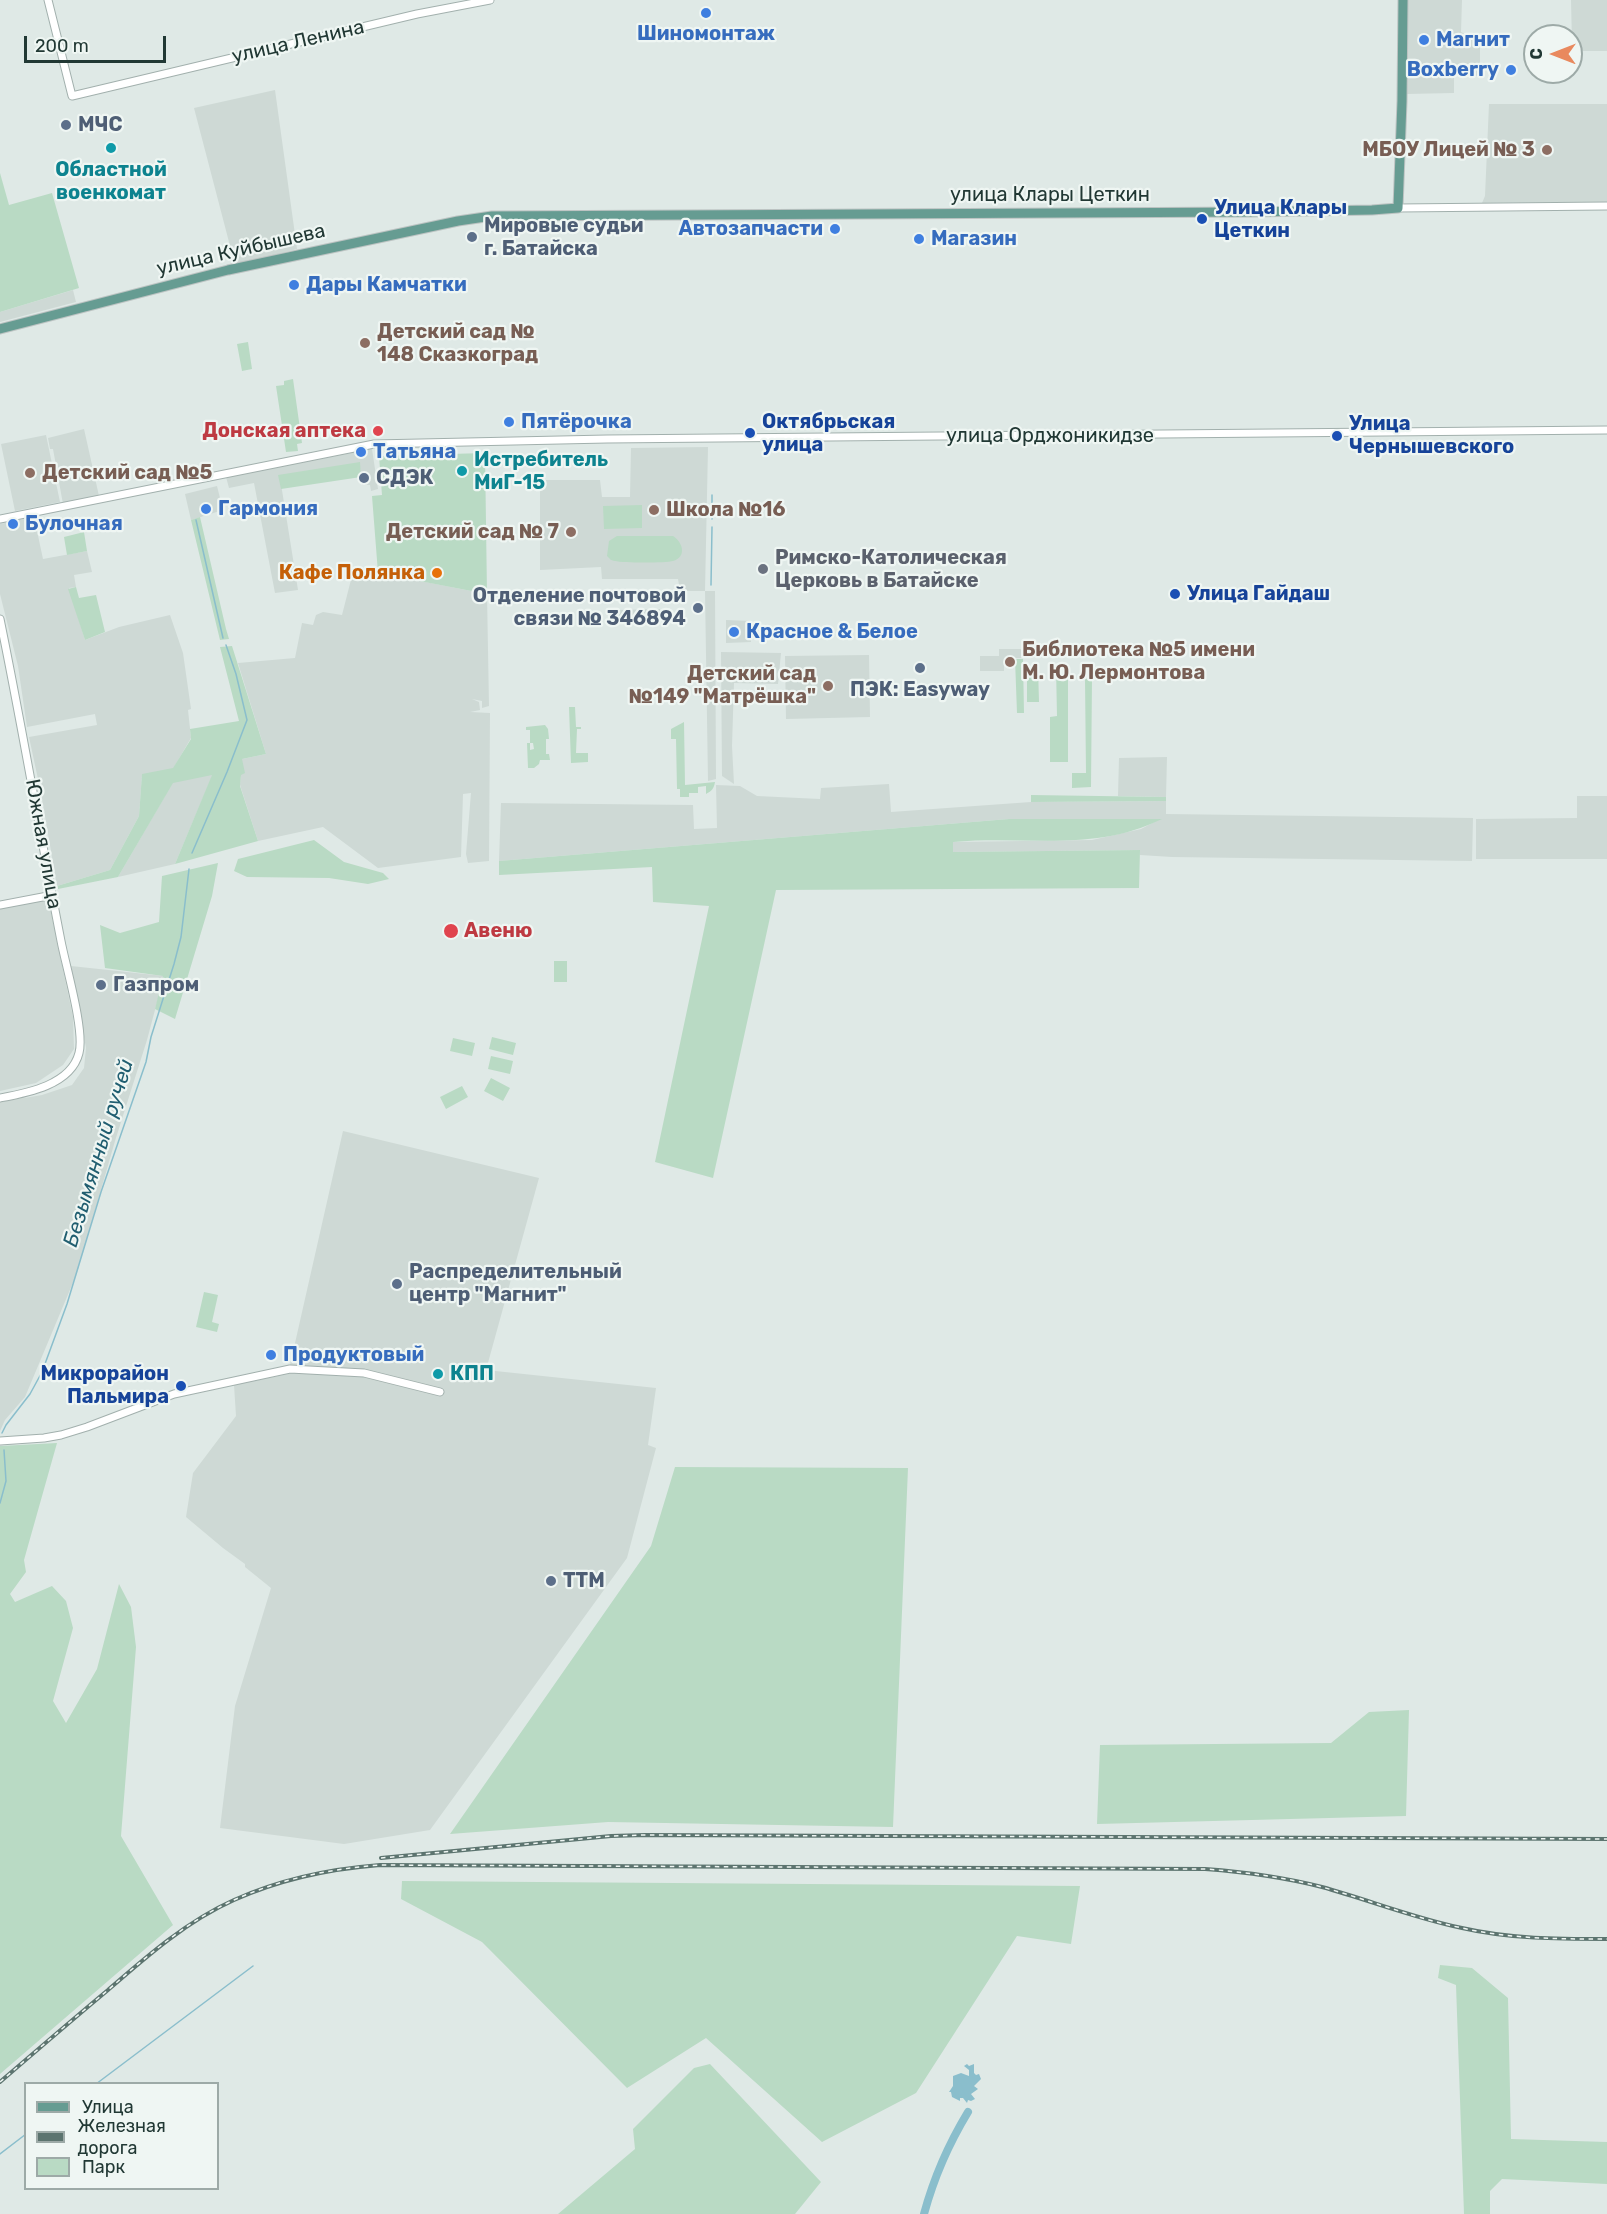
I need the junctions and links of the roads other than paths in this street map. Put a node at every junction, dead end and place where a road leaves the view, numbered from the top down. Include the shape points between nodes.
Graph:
1 (48, 0) edge
2 (490, 0) edge
3 (1403, 0) edge
4 (1607, 206) edge
5 (1398, 208) junction
6 (492, 216) joint
7 (0, 329) edge
8 (1607, 430) edge
9 (0, 519) edge
10 (0, 619) edge
11 (53, 895) junction
12 (0, 905) edge
13 (0, 1098) edge
14 (440, 1392) dead end
15 (0, 1441) edge

1 - 2 street, улица Ленина via 72,96
3 - 5 main road
4 - 5 street, улица Клары Цеткин
5 - 6 main road, улица Клары Цеткин
6 - 7 main road, улица Куйбышева via 228,270
8 - 9 street, улица Орджоникидзе via 365,444
10 - 11 street, Южная улица
11 - 12 street
11 - 13 street, Южная улица via 80,1053 64,1075 39,1089
14 - 15 street via 364,1373 290,1369 174,1394 54,1437

